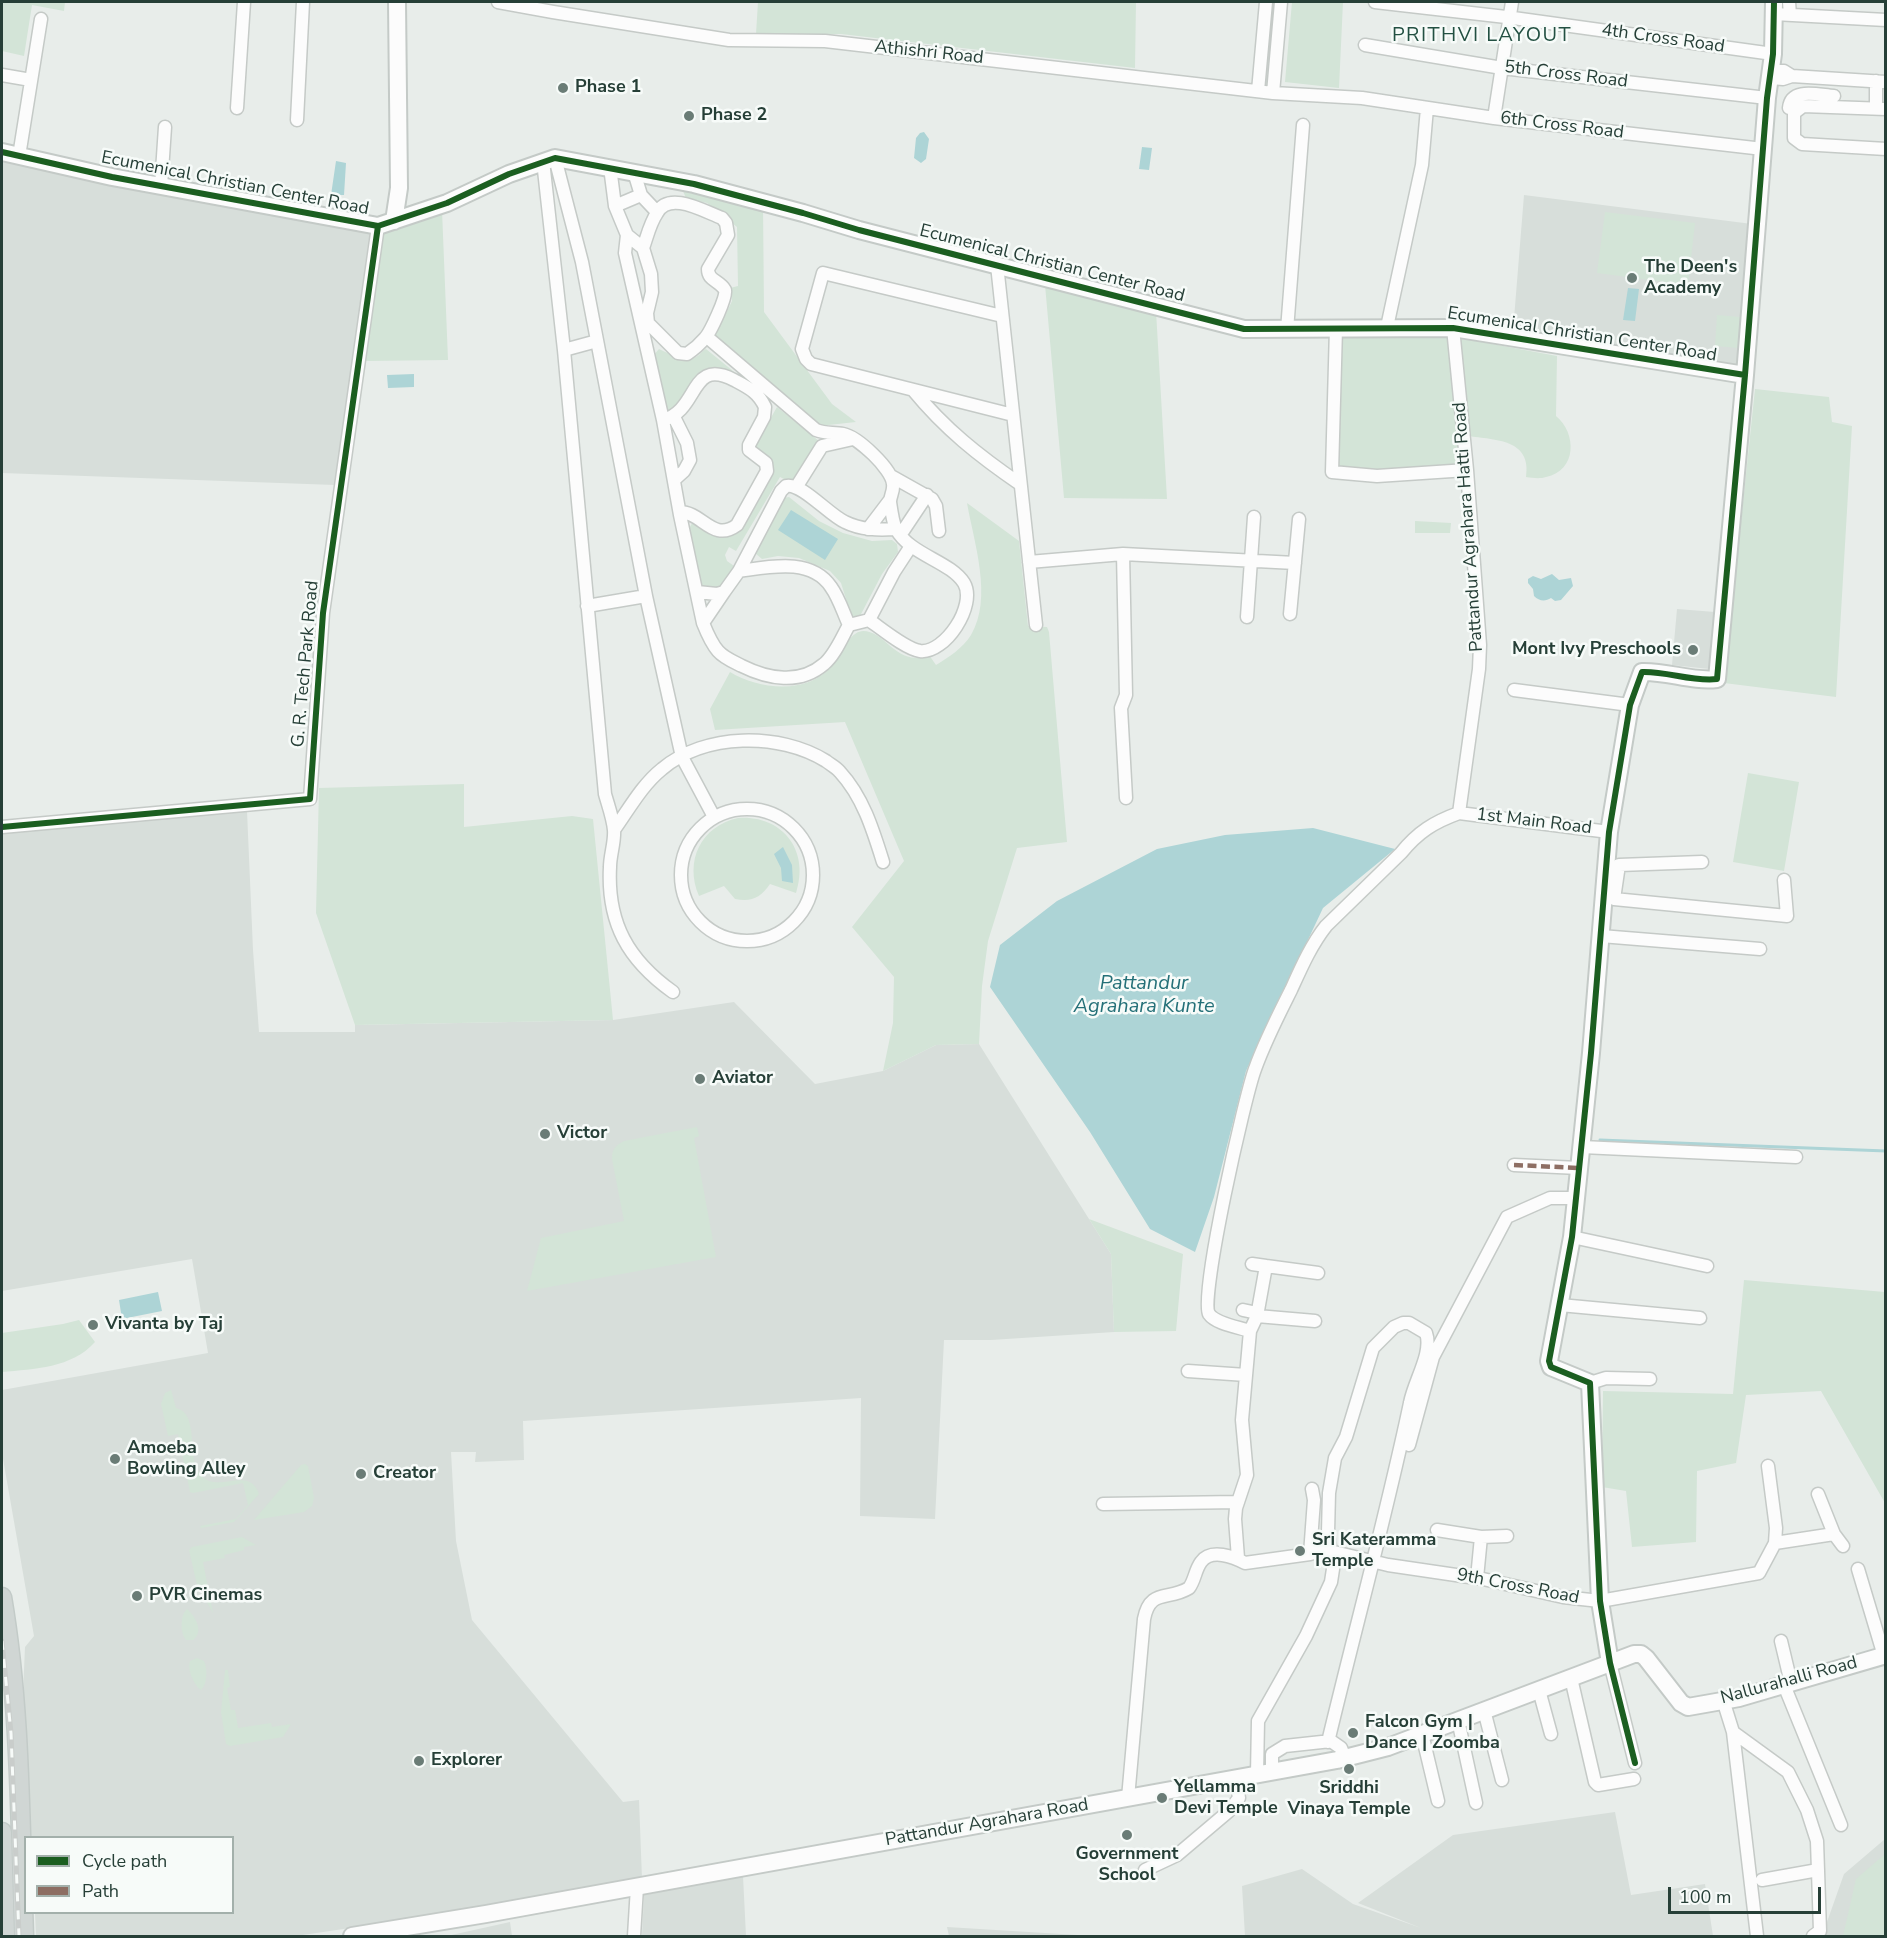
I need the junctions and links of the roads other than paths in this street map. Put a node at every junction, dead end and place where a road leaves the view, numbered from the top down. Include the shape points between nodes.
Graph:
1 (244, 2) edge
2 (303, 2) edge
3 (397, 2) edge
4 (498, 2) edge
5 (1266, 2) edge
6 (1281, 2) edge
7 (1375, 2) edge
8 (1512, 2) edge
9 (1789, 2) edge
10 (1779, 10) edge
11 (1509, 18) junction
12 (41, 19) dead end
13 (1886, 20) edge
14 (1365, 45) dead end
15 (1502, 68) junction
16 (1772, 68) junction
17 (2, 75) edge
18 (1834, 79) junction
19 (31, 80) junction
20 (1881, 81) edge
21 (1258, 91) junction
22 (1273, 93) junction
23 (1362, 98) joint
24 (1767, 99) junction
25 (1834, 101) junction
26 (1881, 104) edge
27 (237, 108) dead end
28 (1427, 108) junction
29 (1789, 108) dead end
30 (1494, 118) junction
31 (297, 120) dead end
32 (1303, 125) dead end
33 (165, 128) dead end
34 (1763, 148) junction
35 (1886, 149) edge
36 (2, 152) edge
37 (19, 156) junction
38 (549, 159) junction
39 (609, 167) junction
40 (634, 172) junction
41 (161, 186) junction
42 (641, 195) junction
43 (615, 206) junction
44 (657, 212) junction
45 (394, 220) junction
46 (378, 226) junction
47 (627, 235) junction
48 (643, 248) junction
49 (997, 266) junction
50 (1002, 316) junction
51 (1387, 327) junction
52 (1336, 328) junction
53 (1453, 328) junction
54 (1287, 330) junction
55 (707, 337) junction
56 (597, 341) junction
57 (564, 350) junction
58 (1745, 375) junction
59 (913, 390) junction
60 (776, 395) junction
61 (765, 407) junction
62 (1013, 415) junction
63 (668, 418) junction
64 (853, 439) junction
65 (1467, 470) junction
66 (891, 476) junction
67 (674, 480) junction
68 (1020, 484) junction
69 (797, 486) junction
70 (927, 495) junction
71 (890, 500) junction
72 (680, 512) junction
73 (1254, 518) dead end
74 (1299, 519) dead end
75 (868, 529) junction
76 (898, 531) junction
77 (939, 531) dead end
78 (911, 546) junction
79 (1123, 554) junction
80 (1251, 560) junction
81 (1029, 562) junction
82 (1295, 563) junction
83 (739, 571) junction
84 (697, 592) junction
85 (724, 592) junction
86 (646, 596) junction
87 (587, 606) junction
88 (1290, 614) dead end
89 (1246, 617) dead end
90 (869, 620) junction
91 (703, 623) junction
92 (849, 625) junction
93 (1035, 625) dead end
94 (1514, 690) dead end
95 (1630, 705) junction
96 (682, 757) junction
97 (1125, 798) dead end
98 (1459, 813) junction
99 (714, 817) junction
100 (2, 827) edge
101 (614, 830) junction
102 (1609, 832) junction
103 (883, 862) dead end
104 (1702, 862) dead end
105 (1784, 880) dead end
106 (1611, 881) junction
107 (1601, 936) junction
108 (1760, 949) dead end
109 (673, 992) dead end
110 (1582, 1147) junction
111 (1796, 1157) dead end
112 (1514, 1165) dead end
113 (1579, 1168) junction
114 (1576, 1198) junction
115 (1572, 1237) junction
116 (1252, 1264) dead end
117 (1266, 1266) junction
118 (1707, 1266) dead end
119 (1318, 1273) dead end
120 (1560, 1305) junction
121 (1244, 1310) dead end
122 (1257, 1314) junction
123 (1700, 1318) dead end
124 (1315, 1321) dead end
125 (1250, 1331) junction
126 (1188, 1371) dead end
127 (1246, 1375) junction
128 (1650, 1379) dead end
129 (1590, 1383) junction
130 (1768, 1466) dead end
131 (1401, 1475) dead end
132 (1312, 1489) dead end
133 (1818, 1494) dead end
134 (1238, 1502) junction
135 (1103, 1504) dead end
136 (1437, 1530) dead end
137 (1834, 1534) junction
138 (1507, 1536) dead end
139 (1481, 1537) junction
140 (1775, 1543) junction
141 (1843, 1546) dead end
142 (1331, 1551) junction
143 (1310, 1554) junction
144 (1238, 1558) junction
145 (1372, 1561) junction
146 (1858, 1569) dead end
147 (1477, 1578) junction
148 (2, 1597) edge
149 (1600, 1601) junction
150 (1781, 1641) dead end
151 (1885, 1656) edge
152 (1610, 1663) junction
153 (1572, 1678) junction
154 (1787, 1684) junction
155 (1539, 1690) junction
156 (1723, 1700) junction
157 (1484, 1710) junction
158 (1458, 1720) junction
159 (1733, 1732) junction
160 (1422, 1734) junction
161 (1551, 1734) dead end
162 (1328, 1742) junction
163 (1346, 1758) junction
164 (1635, 1763) dead end
165 (1264, 1773) junction
166 (1236, 1778) junction
167 (1634, 1779) dead end
168 (1502, 1780) dead end
169 (1128, 1798) junction
170 (1438, 1801) dead end
171 (1476, 1803) dead end
172 (1841, 1825) dead end
173 (2, 1832) edge
174 (1145, 1870) dead end
175 (1818, 1870) junction
176 (1762, 1880) dead end
177 (637, 1887) junction
178 (400, 1933) edge
179 (5, 1936) edge
180 (24, 1936) edge
181 (352, 1936) edge
182 (634, 1936) edge
183 (1757, 1936) edge
184 (1813, 1936) edge

1 - 27 street
2 - 31 street
3 - 45 street via 399,188
4 - 21 street, Athishri Road via 729,40 825,41
5 - 21 street
6 - 22 street
7 - 11 street, 4th Cross Road
8 - 11 street
9 - 10 street
10 - 13 street
10 - 16 street
11 - 15 street
11 - 16 street, 4th Cross Road
12 - 19 street
14 - 15 street, 5th Cross Road
15 - 24 street, 5th Cross Road
15 - 30 street
16 - 18 street, 4th Cross Road via 1783,79
16 - 24 street
17 - 19 street
18 - 20 street, 4th Cross Road
18 - 25 street
19 - 37 street
20 - 26 street
21 - 22 street, Athishri Road
22 - 23 street, Athishri Road
23 - 28 street, 6th Cross Road
24 - 34 street
25 - 26 street
25 - 29 street via 1798,94 1791,99
25 - 35 street via 1803,106 1794,113 1794,138 1802,144
28 - 30 street, 6th Cross Road
28 - 51 street via 1422,165
30 - 34 street, 6th Cross Road
32 - 54 street
33 - 41 street
34 - 58 street
36 - 37 street, Ecumenical Christian Center Road
37 - 41 street, Ecumenical Christian Center Road
38 - 39 street, Ecumenical Christian Center Road
38 - 45 street, Ecumenical Christian Center Road via 447,203
38 - 56 street via 582,262
38 - 57 street
39 - 40 street, Ecumenical Christian Center Road
39 - 43 street
40 - 42 street
40 - 49 street, Ecumenical Christian Center Road via 694,184
41 - 46 street, Ecumenical Christian Center Road
42 - 43 street
42 - 44 street
43 - 47 street
44 - 48 street
44 - 55 street via 667,204 682,203 726,223 728,236 707,272 724,288 726,296
45 - 46 street, Ecumenical Christian Center Road
46 - 100 street, G. R. Tech Park Road via 323,612 310,799
47 - 48 street
47 - 63 street via 625,254
48 - 55 street via 651,274 652,292 646,318 650,326 682,354 692,351
49 - 50 street
49 - 54 street, Ecumenical Christian Center Road via 1244,329
50 - 59 street via 823,273 802,349 806,359 811,364
50 - 62 street
51 - 52 street, Ecumenical Christian Center Road
51 - 53 street, Ecumenical Christian Center Road
52 - 54 street, Ecumenical Christian Center Road
52 - 65 street via 1332,472 1377,476
53 - 58 street, Ecumenical Christian Center Road
53 - 65 street, Pattandur Agrahara Hatti Road
55 - 60 street
56 - 57 street
56 - 86 street
57 - 87 street
58 - 95 street via 1717,679 1642,672
59 - 62 street
59 - 68 street via 970,449
60 - 61 street
60 - 64 street via 816,429
61 - 63 street via 755,391 714,374 702,378 681,411
61 - 72 street via 749,450 766,463 767,471 737,525 722,531
62 - 68 street
63 - 67 street
63 - 67 street via 687,443 690,460
64 - 66 street via 873,453
64 - 69 street via 822,446
65 - 98 street, Pattandur Agrahara Hatti Road via 1480,645
66 - 70 street
66 - 71 street
67 - 72 street
68 - 81 street
69 - 75 street via 843,522
69 - 83 street via 790,485 781,491
70 - 76 street
70 - 77 street via 936,506
71 - 75 street
71 - 76 street
72 - 84 street
73 - 80 street
74 - 82 street
75 - 76 street
76 - 78 street
78 - 90 street
78 - 90 street via 964,584 967,598 962,618 939,645 922,651 912,649
79 - 80 street
79 - 81 street
79 - 97 street via 1126,695 1121,708
80 - 82 street
80 - 89 street
81 - 93 street
82 - 88 street
83 - 85 street
83 - 92 street via 783,566 811,569 830,585
84 - 85 street
84 - 91 street
85 - 91 street
86 - 87 street
86 - 96 street
87 - 101 street via 604,794
90 - 92 street
91 - 92 street via 719,652 760,675 774,678 810,673 826,663
94 - 95 street
95 - 102 street
96 - 99 street
96 - 101 street via 663,767 648,782
96 - 103 street via 701,747 748,741 771,742 814,754 838,770 857,793
98 - 102 street, 1st Main Road
98 - 125 street via 1420,832 1326,926 1266,1041 1246,1105 1206,1296 1207,1309 1214,1319
99 - 99 street via 733,809 753,808 773,813 803,839 812,858 814,878 810,898 800,916 785,930 766,939 744,942 723,938 705,927 691,911 682,891 683,859 697,830
101 - 109 street via 610,890 616,922 644,969
102 - 106 street
104 - 106 street via 1619,865
105 - 106 street via 1788,916 1614,899
106 - 107 street
107 - 108 street
107 - 110 street
110 - 111 street
110 - 113 street
112 - 113 street
113 - 114 street
114 - 115 street
114 - 131 street via 1550,1198 1506,1217 1432,1357
115 - 118 street
115 - 120 street
116 - 117 street
117 - 119 street
117 - 122 street
120 - 123 street
120 - 129 street via 1551,1367
121 - 122 street
122 - 124 street
122 - 125 street
125 - 127 street
126 - 127 street
127 - 134 street via 1242,1430 1248,1467
128 - 129 street via 1606,1378
129 - 149 street
130 - 140 street, 9th Cross Road
132 - 143 street
133 - 137 street
134 - 135 street
134 - 144 street
136 - 139 street
137 - 140 street
137 - 141 street
138 - 139 street
139 - 147 street
140 - 149 street, 9th Cross Road via 1759,1573
142 - 143 street, 9th Cross Road
142 - 145 street, 9th Cross Road
142 - 145 street via 1329,1493 1335,1458 1346,1437 1373,1348 1394,1327 1409,1323 1426,1333 1429,1347 1413,1389
142 - 165 street via 1331,1582 1306,1636 1258,1720
143 - 144 street, 9th Cross Road via 1245,1563
144 - 169 street via 1207,1557 1200,1563 1189,1588 1157,1597 1148,1605
145 - 147 street, 9th Cross Road
145 - 162 street
146 - 151 street
147 - 149 street, 9th Cross Road via 1563,1598
148 - 180 main road via 15,1717
149 - 152 street
150 - 154 street
151 - 154 street, Nallurahalli Road
152 - 153 street, Pattandur Agrahara Road
152 - 156 street, Nallurahalli Road via 1641,1654 1688,1707
152 - 164 street
153 - 155 street, Pattandur Agrahara Road
153 - 167 street via 1595,1782 1598,1785
154 - 156 street, Nallurahalli Road
154 - 172 street
155 - 157 street, Pattandur Agrahara Road
155 - 161 street
156 - 159 street
157 - 158 street, Pattandur Agrahara Road
157 - 168 street
158 - 160 street, Pattandur Agrahara Road
158 - 171 street
159 - 175 street via 1788,1772 1817,1841
159 - 183 street
160 - 163 street, Pattandur Agrahara Road
160 - 170 street
162 - 163 street via 1341,1748
162 - 165 street via 1285,1746 1272,1754
163 - 165 street, Pattandur Agrahara Road
165 - 166 street, Pattandur Agrahara Road
166 - 169 street, Pattandur Agrahara Road
166 - 174 street via 1239,1798 1229,1811 1178,1855
169 - 177 street, Pattandur Agrahara Road
173 - 179 main road
175 - 176 street
175 - 184 street via 1820,1931
177 - 178 street, Pattandur Agrahara Road
177 - 182 street
178 - 181 street, Pattandur Agrahara Road

